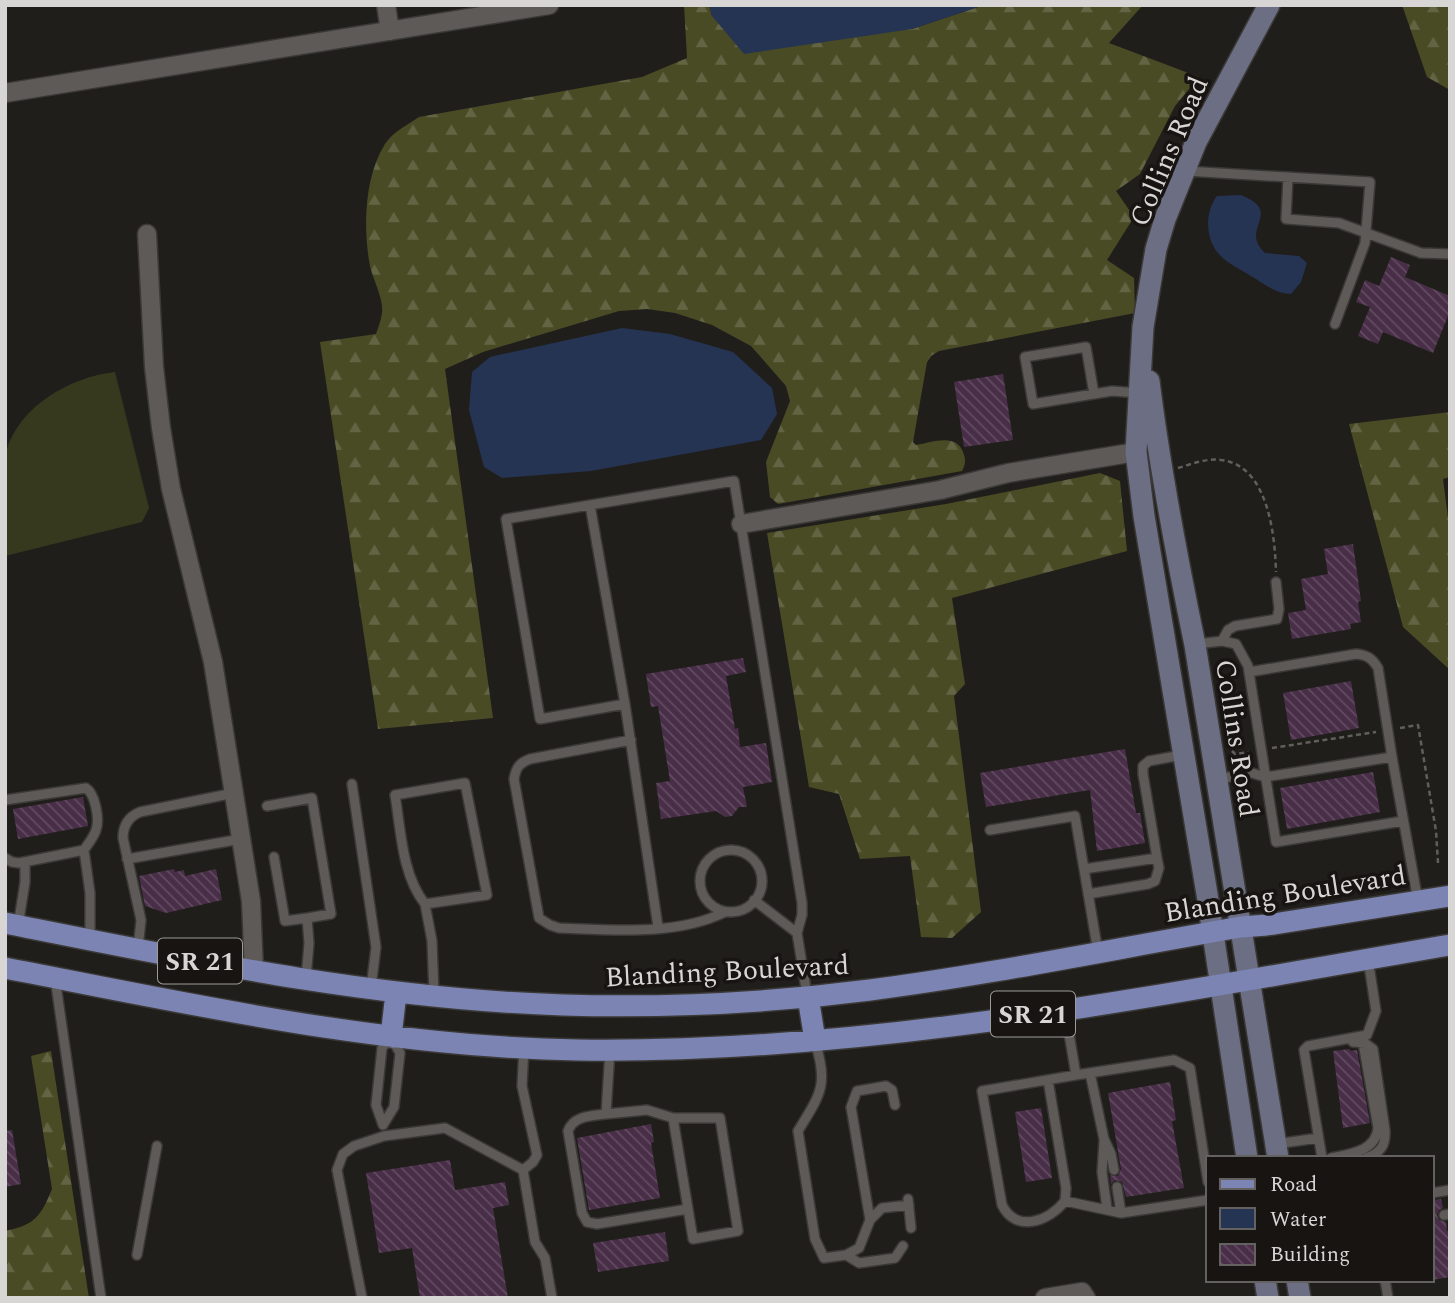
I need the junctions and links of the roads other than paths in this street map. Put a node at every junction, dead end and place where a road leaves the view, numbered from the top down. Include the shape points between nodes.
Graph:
1 (386, 5) edge
2 (549, 5) edge
3 (1269, 5) edge
4 (390, 32) junction
5 (5, 93) edge
6 (1184, 170) junction
7 (1288, 177) junction
8 (1366, 233) junction
9 (147, 234) dead end
10 (1450, 254) edge
11 (1335, 324) dead end
12 (1143, 327) junction
13 (1139, 393) junction
14 (1094, 394) junction
15 (1136, 452) junction
16 (590, 505) junction
17 (741, 524) junction
18 (1276, 582) road end
19 (1222, 641) junction
20 (1195, 645) junction
21 (1249, 672) junction
22 (625, 704) junction
23 (631, 740) junction
24 (1184, 754) junction
25 (1392, 757) junction
26 (1265, 777) junction
27 (1216, 779) junction
28 (352, 785) dead end
29 (234, 793) junction
30 (5, 800) edge
31 (267, 806) dead end
32 (1403, 821) junction
33 (990, 830) dead end
34 (241, 839) junction
35 (83, 850) junction
36 (274, 857) dead end
37 (5, 858) edge
38 (1157, 858) junction
39 (128, 859) junction
40 (25, 862) junction
41 (1084, 869) junction
42 (1088, 894) junction
43 (1450, 896) edge
44 (754, 900) junction
45 (1418, 901) junction
46 (425, 904) junction
47 (725, 912) junction
48 (307, 918) junction
49 (12, 924) edge
50 (658, 927) junction
51 (1241, 927) junction
52 (1213, 932) junction
53 (797, 933) junction
54 (90, 939) junction
55 (1450, 945) edge
56 (138, 948) junction
57 (1098, 952) junction
58 (1368, 959) junction
59 (5, 968) edge
60 (254, 971) junction
61 (55, 978) junction
62 (1250, 979) junction
63 (306, 980) junction
64 (1221, 984) junction
65 (371, 989) junction
66 (396, 993) junction
67 (434, 996) junction
68 (808, 997) junction
69 (1065, 1009) junction
70 (1375, 1017) junction
71 (391, 1037) junction
72 (815, 1040) junction
73 (1343, 1040) junction
74 (1363, 1043) junction
75 (524, 1047) junction
76 (1373, 1049) junction
77 (610, 1050) junction
78 (1090, 1073) junction
79 (1076, 1075) junction
80 (1048, 1080) junction
81 (895, 1105) dead end
82 (606, 1114) junction
83 (673, 1118) junction
84 (383, 1125) junction
85 (384, 1136) junction
86 (1318, 1138) junction
87 (1104, 1139) junction
88 (157, 1146) dead end
89 (1277, 1151) edge
90 (1247, 1156) edge
91 (1322, 1156) edge
92 (1338, 1156) edge
93 (1370, 1156) edge
94 (523, 1170) junction
95 (1114, 1170) dead end
96 (1206, 1170) edge
97 (1117, 1187) dead end
98 (1206, 1200) edge
99 (1065, 1201) junction
100 (688, 1209) junction
101 (1107, 1209) junction
102 (1121, 1213) junction
103 (870, 1220) junction
104 (911, 1228) dead end
105 (903, 1246) dead end
106 (137, 1255) dead end
107 (846, 1255) junction
108 (101, 1298) edge
109 (362, 1298) edge
110 (552, 1298) edge
111 (1045, 1298) edge
112 (1086, 1298) edge

1 - 4 street
2 - 4 street
3 - 6 street, Collins Road
4 - 5 street
6 - 7 lane
6 - 12 street, Collins Road via 1156,249
7 - 8 lane via 1286,219 1339,223
7 - 8 lane via 1370,182
8 - 10 lane via 1425,254
8 - 11 lane
9 - 29 street via 161,428 213,662
12 - 13 street, Collins Road
12 - 20 street, Collins Road via 1163,472
13 - 14 lane
13 - 15 street, Collins Road
14 - 14 lane via 1086,347 1025,357 1033,404
15 - 17 street
15 - 24 street, Collins Road
16 - 17 lane via 734,481
16 - 22 lane
16 - 22 lane via 506,519 540,719
17 - 53 lane via 802,903
18 - 19 lane via 1277,619 1235,626
19 - 20 lane
19 - 21 lane via 1236,644
20 - 27 street, Collins Road
21 - 25 lane via 1356,654 1373,659
21 - 26 lane
22 - 23 lane
23 - 50 lane
23 - 50 lane via 530,759 521,762 514,779 539,918 559,928
24 - 38 lane via 1143,766
24 - 52 street, Collins Road
25 - 26 lane
25 - 32 lane
26 - 27 lane via 1252,774
26 - 32 lane via 1276,842
27 - 51 street, Collins Road
28 - 65 lane via 376,947
29 - 34 street
29 - 39 lane via 134,814 123,830
30 - 35 lane via 89,789 97,824
31 - 48 lane via 312,798 331,914
32 - 45 lane
33 - 41 lane via 1075,816
34 - 39 lane
34 - 60 street via 251,901
35 - 40 lane
35 - 54 lane via 90,893
36 - 48 lane via 285,921
37 - 40 lane
38 - 41 lane
38 - 42 lane via 1155,881
39 - 56 lane via 141,919
40 - 49 lane via 25,882
41 - 42 lane
42 - 57 lane
43 - 45 main road, Blanding Boulevard / SR 21
44 - 47 lane via 744,909
44 - 47 lane via 761,889 756,863 742,852 718,853 705,863 700,887 709,903
44 - 53 lane
45 - 51 main road, Blanding Boulevard / SR 21
46 - 46 lane via 408,868 395,795 465,783 487,895
46 - 67 lane
47 - 50 lane
48 - 63 lane
49 - 54 main road, Blanding Boulevard / SR 21
51 - 52 main road, Blanding Boulevard / SR 21
51 - 62 street, Collins Road
52 - 57 main road, Blanding Boulevard / SR 21
52 - 64 street, Collins Road
53 - 68 lane
54 - 56 main road, Blanding Boulevard / SR 21
55 - 58 main road, SR 21
56 - 60 main road, Blanding Boulevard / SR 21
57 - 68 main road, Blanding Boulevard / SR 21
58 - 62 main road, SR 21
58 - 70 lane
59 - 61 main road, SR 21
60 - 63 main road, Blanding Boulevard / SR 21
61 - 71 main road, SR 21 via 259,1018
61 - 108 lane
62 - 64 main road, SR 21
62 - 89 street, Collins Road
63 - 65 main road, Blanding Boulevard / SR 21
64 - 69 main road, SR 21
64 - 90 street, Collins Road
65 - 66 main road, Blanding Boulevard / SR 21
66 - 67 main road, Blanding Boulevard / SR 21
66 - 71 main road
67 - 68 main road, Blanding Boulevard / SR 21 via 564,1005
68 - 72 main road
69 - 72 main road, SR 21
69 - 79 lane
70 - 73 lane via 1367,1035
70 - 76 lane
71 - 75 main road, SR 21
71 - 84 lane via 382,1048 376,1105
71 - 84 lane via 400,1053 394,1107
72 - 77 main road, SR 21
72 - 107 lane via 822,1064 821,1093 798,1130 815,1239 824,1258
73 - 74 lane
73 - 86 lane via 1304,1050
74 - 76 lane
74 - 92 lane via 1377,1137 1368,1147
75 - 77 main road, SR 21
75 - 94 lane via 522,1086 537,1155
76 - 93 lane via 1386,1134 1381,1151
77 - 82 lane
78 - 79 lane
78 - 87 lane
78 - 96 lane via 1174,1060 1189,1068
79 - 80 lane
80 - 99 lane
80 - 99 lane via 982,1091 1005,1212 1017,1220 1038,1221
81 - 103 lane via 892,1090 886,1086 857,1091 851,1107
82 - 83 lane via 647,1110
82 - 100 lane via 573,1121 568,1131 587,1222
83 - 100 lane
83 - 100 lane via 720,1118 738,1231 693,1239
84 - 85 lane
85 - 94 lane via 445,1128
85 - 109 lane via 354,1146 338,1162
86 - 89 lane
86 - 91 lane
87 - 95 lane
87 - 101 lane
88 - 106 lane
94 - 110 lane via 535,1242 545,1258
97 - 102 lane
98 - 102 lane
99 - 101 lane
101 - 102 lane
103 - 104 lane via 882,1208 909,1202
103 - 107 lane via 859,1248
105 - 107 lane via 895,1258 859,1263
111 - 112 street via 1082,1292

